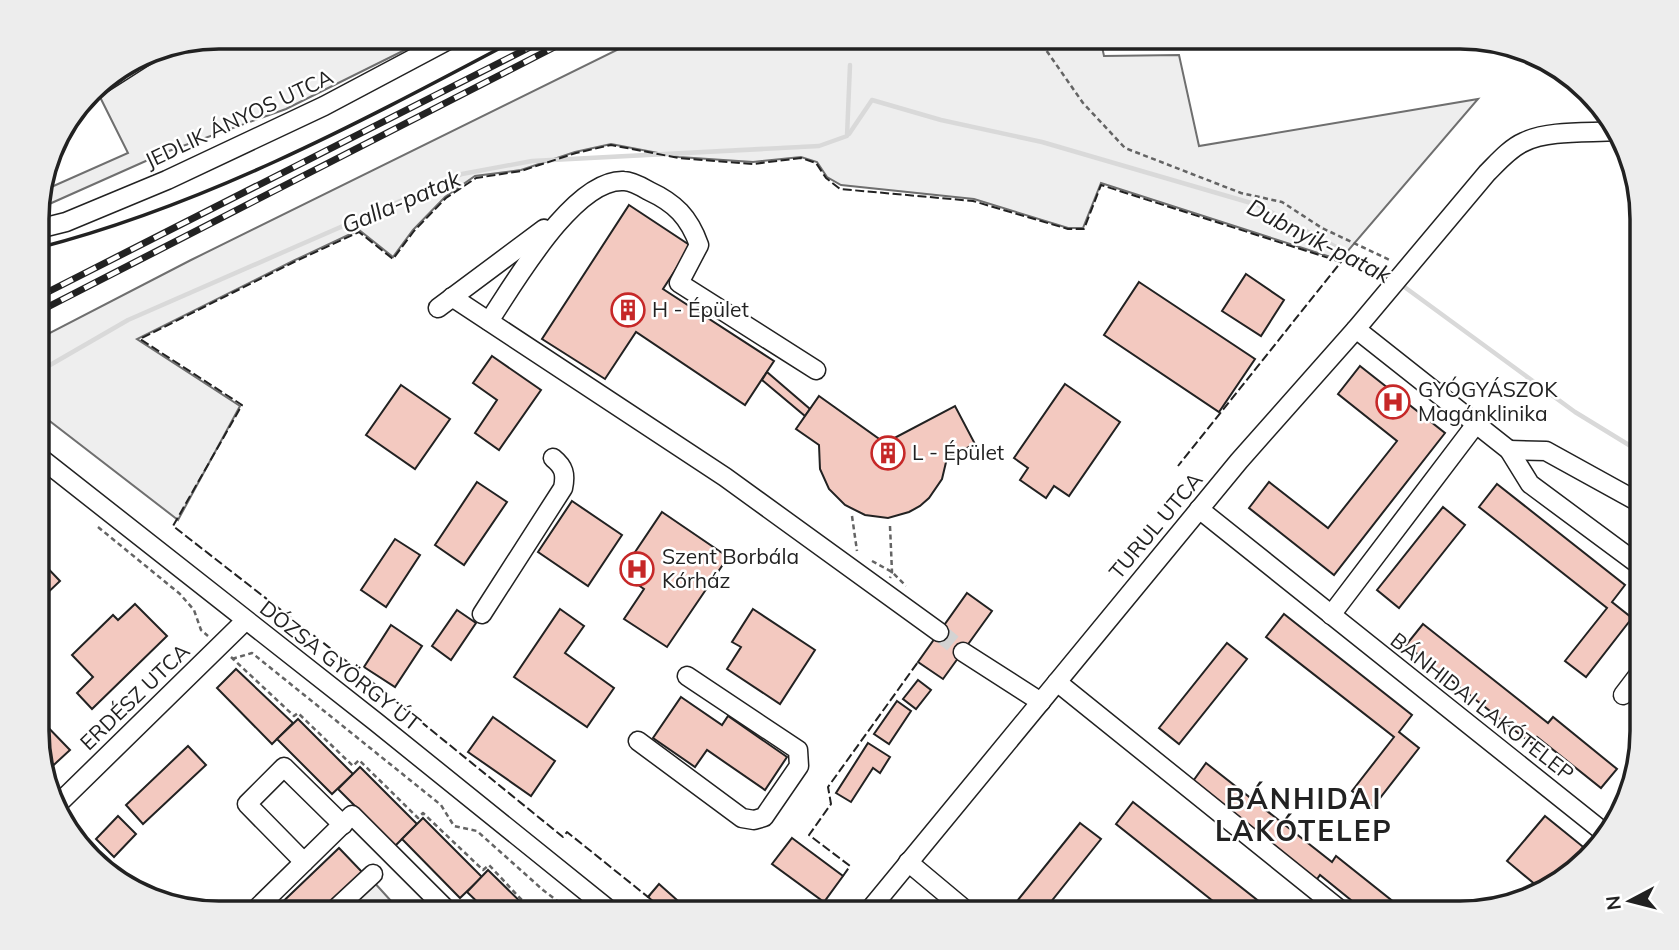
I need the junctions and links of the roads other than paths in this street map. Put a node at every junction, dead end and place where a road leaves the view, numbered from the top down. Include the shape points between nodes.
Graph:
1 (431, 49) edge
2 (1605, 132) edge
3 (49, 226) edge
4 (550, 233) junction
5 (489, 321) junction
6 (1356, 329) junction
7 (816, 370) dead end
8 (1476, 424) junction
9 (1510, 450) junction
10 (553, 458) dead end
11 (49, 466) edge
12 (1630, 497) edge
13 (1199, 509) junction
14 (1630, 557) edge
15 (482, 614) dead end
16 (1331, 615) junction
17 (245, 621) junction
18 (939, 632) tunnel mouth
19 (963, 652) tunnel mouth
20 (687, 676) dead end
21 (1057, 682) junction
22 (1630, 686) edge
23 (1623, 695) dead end
24 (1041, 702) junction
25 (638, 741) dead end
26 (63, 798) edge
27 (343, 825) junction
28 (1599, 828) edge
29 (304, 862) junction
30 (908, 862) junction
31 (373, 874) dead end
32 (264, 901) edge
33 (344, 901) edge
34 (438, 901) edge
35 (598, 901) edge
36 (877, 901) edge
37 (955, 901) edge
38 (1328, 901) edge

1 - 3 street, JEDLIK ÁNYOS UTCA via 167,180
2 - 6 street, TURUL UTCA via 1545,136 1524,142 1506,155
4 - 5 street
4 - 5 street via 544,229 445,302
4 - 7 street via 565,213 602,185 624,181 663,197 692,225 699,244 679,283
5 - 18 street via 725,477
6 - 8 street
6 - 13 street, TURUL UTCA
8 - 9 street
8 - 16 street
9 - 12 street via 1546,451
9 - 14 street via 1530,484
10 - 15 street via 562,465 563,488
11 - 17 street, DÓZSA GYÖRGY ÚT
13 - 16 street, BÁNHIDAI LAKÓTELEP
13 - 21 street, TURUL UTCA
16 - 28 street, BÁNHIDAI LAKÓTELEP
17 - 26 street, ERDÉSZ UTCA
17 - 35 street, DÓZSA GYÖRGY ÚT
19 - 24 street
20 - 25 street via 798,750 799,766 764,817 743,818
21 - 24 street, TURUL UTCA
21 - 38 street
22 - 23 street
24 - 30 street, TURUL UTCA
27 - 29 street
27 - 29 street via 284,767 247,804
27 - 34 street via 352,815
29 - 32 street
30 - 36 street, TURUL UTCA
30 - 37 street
31 - 33 street

